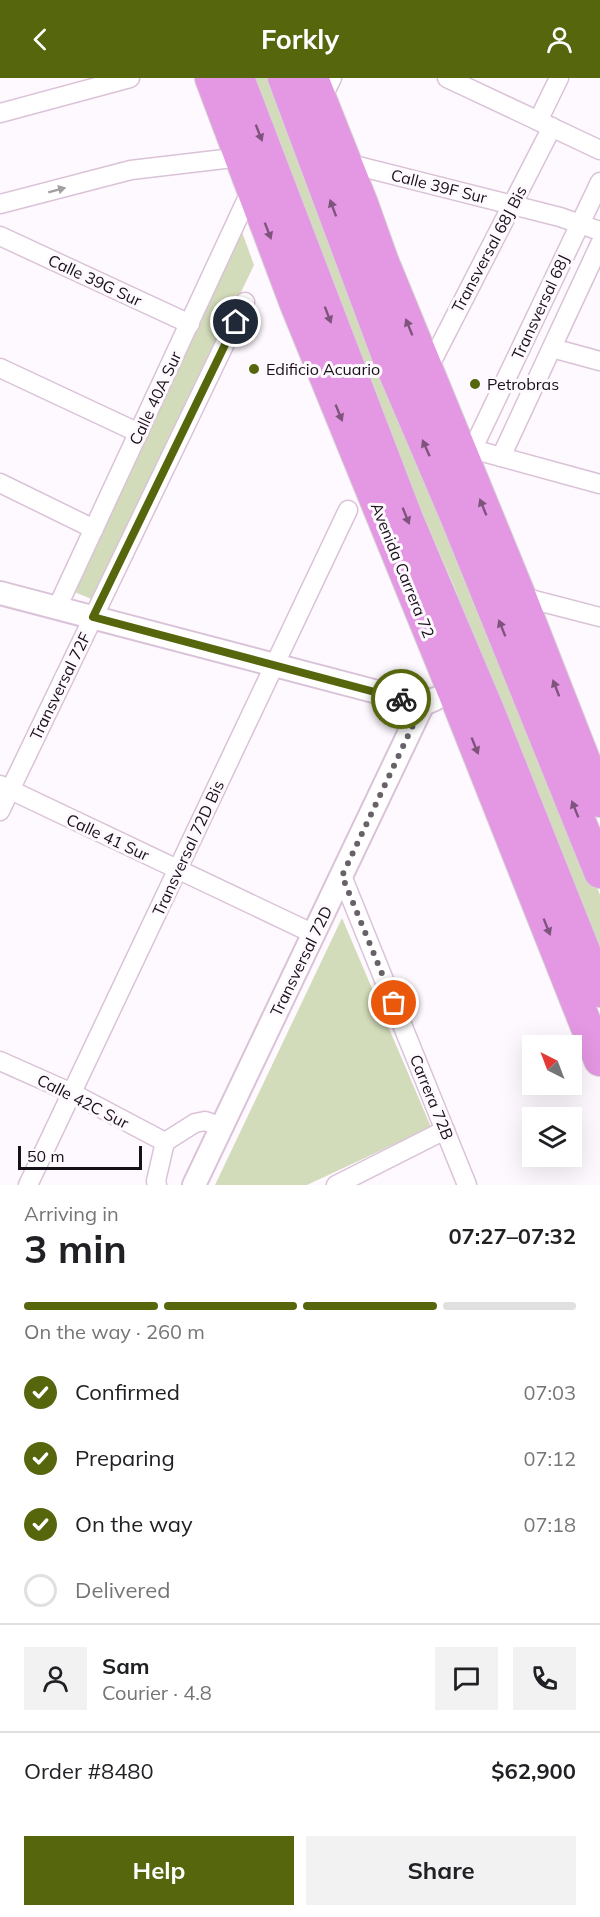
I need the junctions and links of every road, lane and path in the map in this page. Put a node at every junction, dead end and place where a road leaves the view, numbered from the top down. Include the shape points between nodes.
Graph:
1 (130, 78) edge
2 (211, 78) edge
3 (238, 78) edge
4 (284, 78) edge
5 (447, 78) edge
6 (559, 78) edge
7 (322, 85) edge
8 (0, 113) edge
9 (545, 124) junction
10 (600, 150) edge
11 (241, 157) junction
12 (346, 163) junction
13 (600, 182) edge
14 (252, 188) junction
15 (0, 204) edge
16 (362, 204) junction
17 (512, 204) junction
18 (580, 224) junction
19 (600, 231) edge
20 (0, 236) edge
21 (600, 244) edge
22 (356, 272) junction
23 (245, 302) dead end
24 (190, 324) junction
25 (552, 348) junction
26 (600, 361) edge
27 (0, 368) edge
28 (427, 371) junction
29 (139, 433) junction
30 (469, 457) junction
31 (501, 457) junction
32 (0, 483) edge
33 (600, 484) edge
34 (348, 510) dead end
35 (94, 529) junction
36 (0, 593) edge
37 (519, 594) junction
38 (57, 608) junction
39 (600, 616) edge
40 (93, 617) junction
41 (275, 665) junction
42 (453, 692) junction
43 (423, 704) junction
44 (589, 746) edge
45 (5, 788) edge
46 (600, 801) edge
47 (0, 811) edge
48 (599, 868) edge
49 (178, 870) junction
50 (342, 876) junction
51 (577, 932) junction
52 (314, 934) junction
53 (600, 991) edge
54 (589, 1032) junction
55 (600, 1060) edge
56 (0, 1061) edge
57 (72, 1094) junction
58 (222, 1127) junction
59 (445, 1130) junction
60 (165, 1142) junction
61 (28, 1185) edge
62 (157, 1185) edge
63 (194, 1185) edge
64 (336, 1185) edge
65 (467, 1185) edge

1 - 8 street
2 - 11 highway, Avenida Carrera 72
3 -> 51 highway, Avenida Carrera 72 via 407,519
22 -> 4 highway
5 - 9 street
6 - 9 street, Transversal 68J Bis
7 - 12 highway
9 - 10 street
9 - 17 street, Transversal 68J Bis
11 - 14 highway, Avenida Carrera 72
15 -> 11 street via 131,170
12 - 16 highway
12 - 17 street, Calle 39F Sur
13 - 18 street, Transversal 68J
14 - 24 street, Calle 40A Sur
14 -> 42 highway, Avenida Carrera 72
16 - 22 highway
28 -> 16 highway
17 - 18 street, Calle 39F Sur
17 - 28 street, Transversal 68J Bis
18 - 19 street, Calle 39F Sur
18 - 30 street, Transversal 68J
20 - 24 street, Calle 39G Sur
21 - 25 street, Transversal 68J
48 -> 22 highway via 388,359
23 - 40 street, Transversal 72F
24 - 29 street, Calle 40A Sur
25 - 26 street
25 - 31 street, Transversal 68J
27 - 29 street
28 - 30 highway
29 - 35 street, Calle 40A Sur
30 - 31 street
37 -> 30 highway
31 - 33 street
32 - 35 street
34 - 41 street, Transversal 72D Bis
35 - 38 street, Calle 40A Sur
36 - 38 street
37 - 39 street
44 -> 37 highway
38 - 40 street
40 - 41 street
40 - 45 street, Transversal 72F
41 - 43 street
41 - 49 street, Transversal 72D Bis
42 - 43 street
42 -> 54 highway, Avenida Carrera 72
43 - 50 street, Transversal 72D
44 - 46 highway
45 - 47 street, Transversal 72F
45 - 49 street, Calle 41 Sur
49 - 52 street, Calle 41 Sur
49 - 57 street, Transversal 72D Bis
50 - 52 street, Transversal 72D
50 - 59 street, Carrera 72B
51 - 53 highway, Avenida Carrera 72
51 - 54 highway
52 - 58 street, Transversal 72D
54 - 55 highway, Avenida Carrera 72
56 - 57 street, Calle 42C Sur
57 - 60 street, Calle 42C Sur
57 - 61 street, Transversal 72D Bis
58 - 60 street via 205,1121 195,1123
58 - 63 street, Transversal 72D
59 - 64 street
59 - 65 street, Carrera 72B
60 - 62 street

